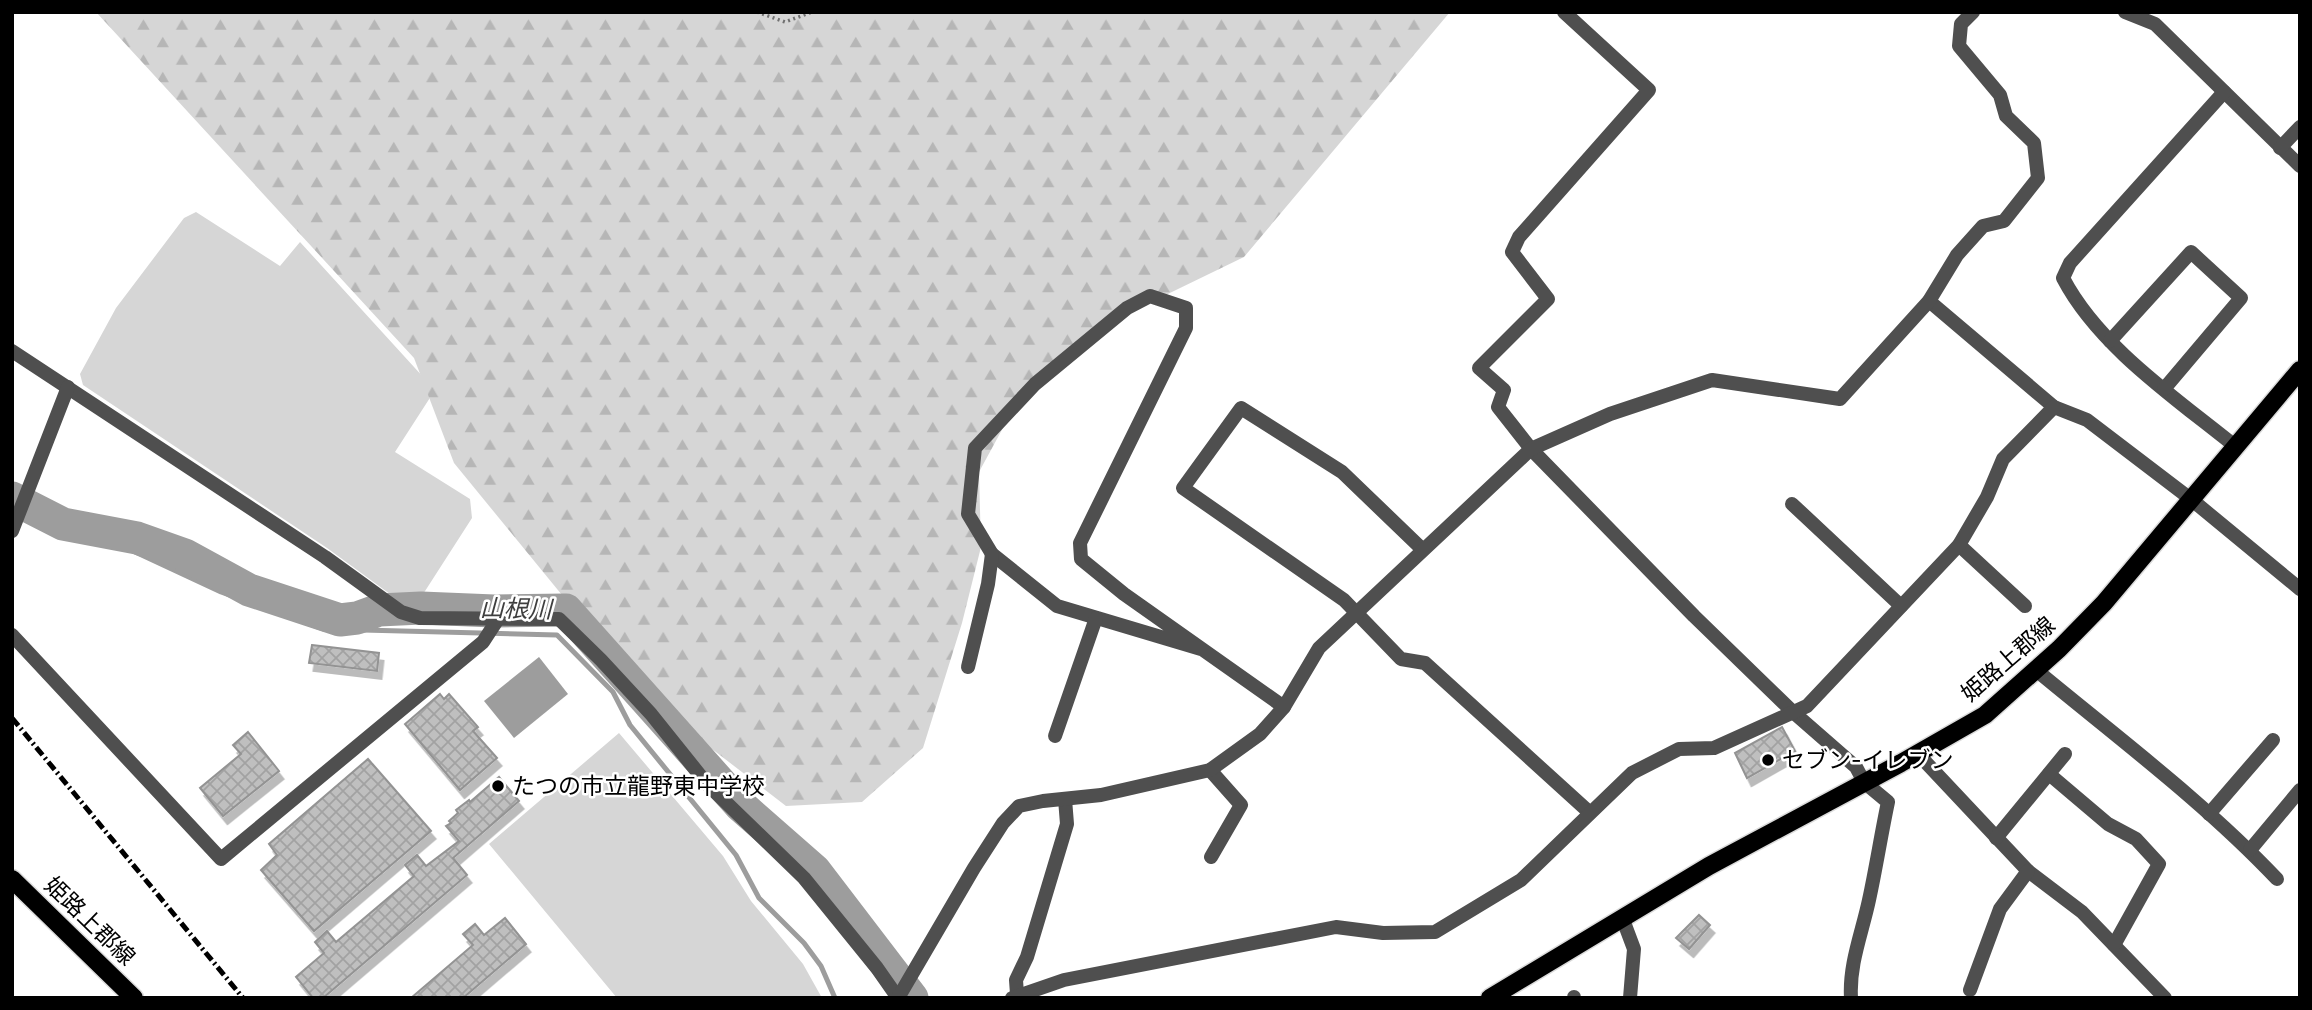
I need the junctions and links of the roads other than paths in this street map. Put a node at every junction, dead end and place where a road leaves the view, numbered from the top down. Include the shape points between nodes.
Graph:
1 (1564, 12) edge
2 (1973, 12) edge
3 (2125, 12) edge
4 (2159, 18) edge
5 (2224, 92) junction
6 (2300, 127) edge
7 (2280, 148) junction
8 (2300, 166) edge
9 (1929, 300) junction
10 (2110, 341) junction
11 (12, 351) edge
12 (2300, 370) edge
13 (68, 387) junction
14 (2164, 389) junction
15 (2054, 407) junction
16 (2236, 447) junction
17 (1531, 449) junction
18 (2192, 500) junction
19 (1793, 504) dead end
20 (12, 531) edge
21 (1959, 545) junction
22 (1422, 548) junction
23 (992, 554) junction
24 (2300, 589) edge
25 (1901, 606) junction
26 (2025, 606) dead end
27 (1357, 611) junction
28 (1096, 618) junction
29 (498, 619) junction
30 (12, 635) edge
31 (1201, 649) junction
32 (968, 667) dead end
33 (2036, 670) junction
34 (1284, 707) junction
35 (1793, 712) junction
36 (1055, 736) dead end
37 (2273, 740) dead end
38 (1918, 754) junction
39 (2065, 754) dead end
40 (1210, 769) junction
41 (2049, 774) junction
42 (1864, 782) junction
43 (2300, 790) edge
44 (1065, 799) junction
45 (1589, 812) junction
46 (2209, 814) junction
47 (1996, 838) junction
48 (2250, 850) junction
49 (1211, 857) dead end
50 (2028, 871) junction
51 (12, 879) edge
52 (2277, 879) dead end
53 (1622, 917) junction
54 (2114, 945) junction
55 (1970, 990) dead end
56 (1015, 996) edge
57 (134, 998) edge
58 (898, 998) edge
59 (1490, 998) edge
60 (1630, 998) edge
61 (1852, 998) edge
62 (2165, 998) edge

1 - 17 street via 1650,90 1518,237 1512,252 1548,299 1479,368 1504,390 1498,407
2 - 9 street via 1961,24 1959,46 2000,95 2006,116 2034,143 2038,178 2004,221 1983,226 1957,255
3 - 4 street
4 - 5 street
5 - 7 street
5 - 10 street via 2070,263 2063,278
6 - 7 street
7 - 8 street
9 - 15 street
9 - 17 street via 1840,399 1712,380 1610,414
10 - 14 street
10 - 14 street via 2191,252 2241,298
11 - 13 street
12 - 16 main road, 姫路上郡線
13 - 20 street
13 - 29 street via 401,611 420,618
14 - 16 street
15 - 18 street via 2087,420
15 - 21 street via 2003,458
16 - 18 main road, 姫路上郡線
17 - 22 street
17 - 35 street
18 - 24 street
18 - 33 main road, 姫路上郡線 via 2104,603
19 - 25 street
21 - 25 street
21 - 26 street
22 - 27 street
22 - 27 street via 1342,472 1241,408 1183,488
23 - 28 street via 1057,606
23 - 31 street via 968,514 975,448 1035,384 1127,308 1150,296 1186,308 1186,328 1080,543 1081,559
23 - 32 street
25 - 35 street via 1807,706
27 - 34 street via 1319,648
27 - 45 street via 1401,659 1425,663
28 - 31 street
28 - 36 street
29 - 30 street via 483,642 221,859
29 - 58 street via 559,619 651,715 707,784 804,878
31 - 34 street
33 - 38 main road, 姫路上郡線 via 1985,715
33 - 46 street
34 - 40 street via 1260,734
35 - 42 street via 1856,767
35 - 45 street via 1714,748 1679,749 1632,773
37 - 46 street
38 - 42 main road, 姫路上郡線
38 - 47 street
39 - 41 street
40 - 44 street
40 - 49 street via 1241,805
41 - 47 street
41 - 54 street via 2108,824 2136,839 2159,864
42 - 53 main road, 姫路上郡線
42 - 61 street via 1888,803 1858,940
43 - 48 street
44 - 56 street via 1067,824 1016,980
44 - 58 street via 1019,806 1003,823
45 - 56 street via 1521,880 1435,932 1383,933 1336,927 1064,980
46 - 48 street
47 - 50 street
48 - 52 street
50 - 54 street via 2082,912
50 - 55 street via 2000,909
51 - 57 main road, 姫路上郡線
53 - 59 main road, 姫路上郡線
53 - 60 street via 1634,949
54 - 62 street

